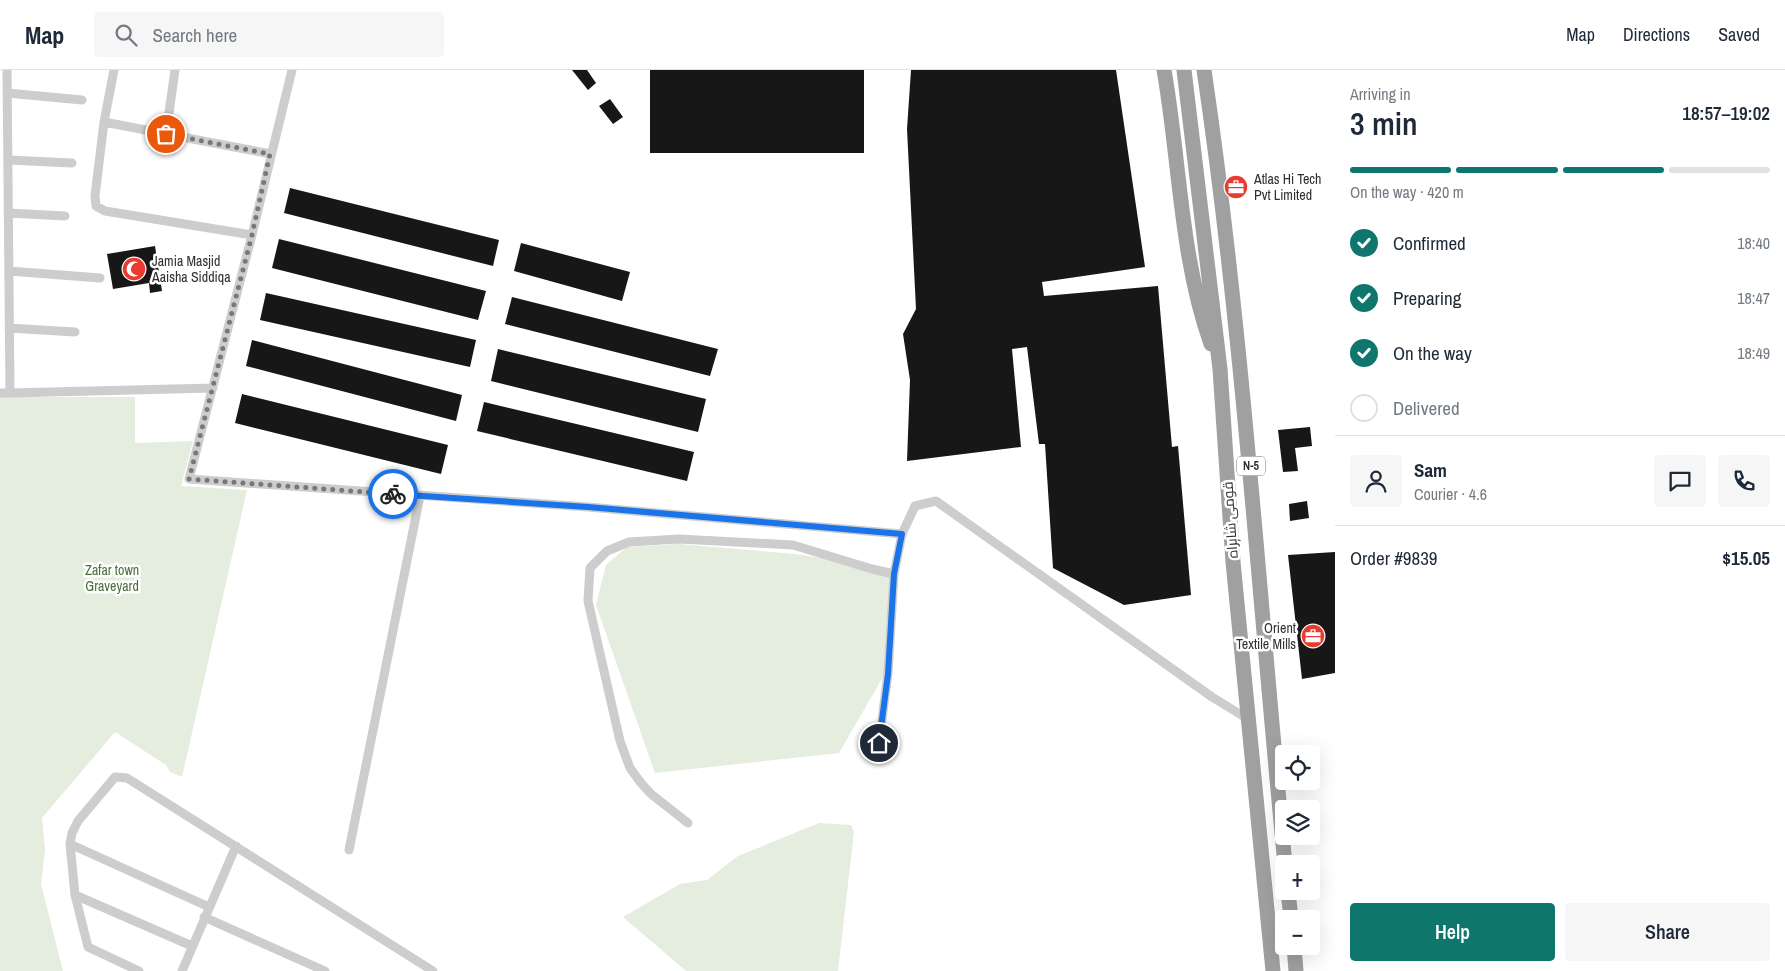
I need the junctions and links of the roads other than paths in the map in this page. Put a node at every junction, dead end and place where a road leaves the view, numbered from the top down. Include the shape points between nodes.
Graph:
1 (7, 70) edge
2 (114, 70) edge
3 (175, 70) edge
4 (292, 70) edge
5 (1164, 70) edge
6 (1184, 70) edge
7 (1204, 70) edge
8 (7, 93) junction
9 (82, 100) dead end
10 (104, 122) junction
11 (4, 124) edge
12 (166, 134) junction
13 (270, 154) junction
14 (8, 160) junction
15 (72, 163) dead end
16 (4, 187) edge
17 (8, 213) junction
18 (65, 216) dead end
19 (252, 235) junction
20 (4, 243) edge
21 (6, 274) edge
22 (100, 278) dead end
23 (6, 331) edge
24 (75, 332) dead end
25 (1220, 369) junction
26 (213, 388) junction
27 (5, 393) edge
28 (420, 496) junction
29 (902, 534) junction
30 (894, 574) junction
31 (1248, 719) junction
32 (879, 743) dead end
33 (688, 823) dead end
34 (70, 844) junction
35 (236, 846) junction
36 (349, 850) dead end
37 (1284, 855) edge
38 (75, 895) junction
39 (209, 907) junction
40 (204, 917) junction
41 (192, 946) junction
42 (1295, 955) edge
43 (139, 971) edge
44 (182, 971) edge
45 (325, 971) edge
46 (433, 971) edge
47 (1273, 971) edge
48 (1296, 971) edge

1 - 8 street
2 - 10 street
3 - 12 street
4 - 13 street
5 - 25 highway via 1191,264 1202,317
6 - 25 highway, قومی شاہراہ / N-5
7 - 37 highway, قومی شاہراہ / N-5 via 1233,289
8 - 9 street
8 - 11 street
10 - 12 street
10 - 19 street via 96,206 105,211
11 - 14 street
12 - 13 street
13 - 19 street
14 - 15 street
14 - 16 street
16 - 17 street
17 - 18 street
17 - 20 street
19 - 26 street
20 - 21 street
21 - 22 street
21 - 23 street
23 - 24 street
23 - 27 street
25 - 31 highway, قومی شاہراہ / N-5
26 - 27 street
26 - 28 street via 189,479
28 - 29 street
28 - 36 street
29 - 30 street
29 - 31 street via 915,506 936,501 1212,697
30 - 32 street via 888,674
30 - 33 street via 793,545 678,539 629,542 607,551 590,568 588,601 620,740 630,768 651,794
31 - 47 highway, قومی شاہراہ / N-5
34 - 35 street via 78,822 112,779 121,776
34 - 38 street
34 - 39 street
35 - 39 street
35 - 46 street
38 - 41 street
38 - 43 street via 88,947
39 - 40 street
40 - 41 street
40 - 45 street
41 - 44 street
42 - 48 highway

